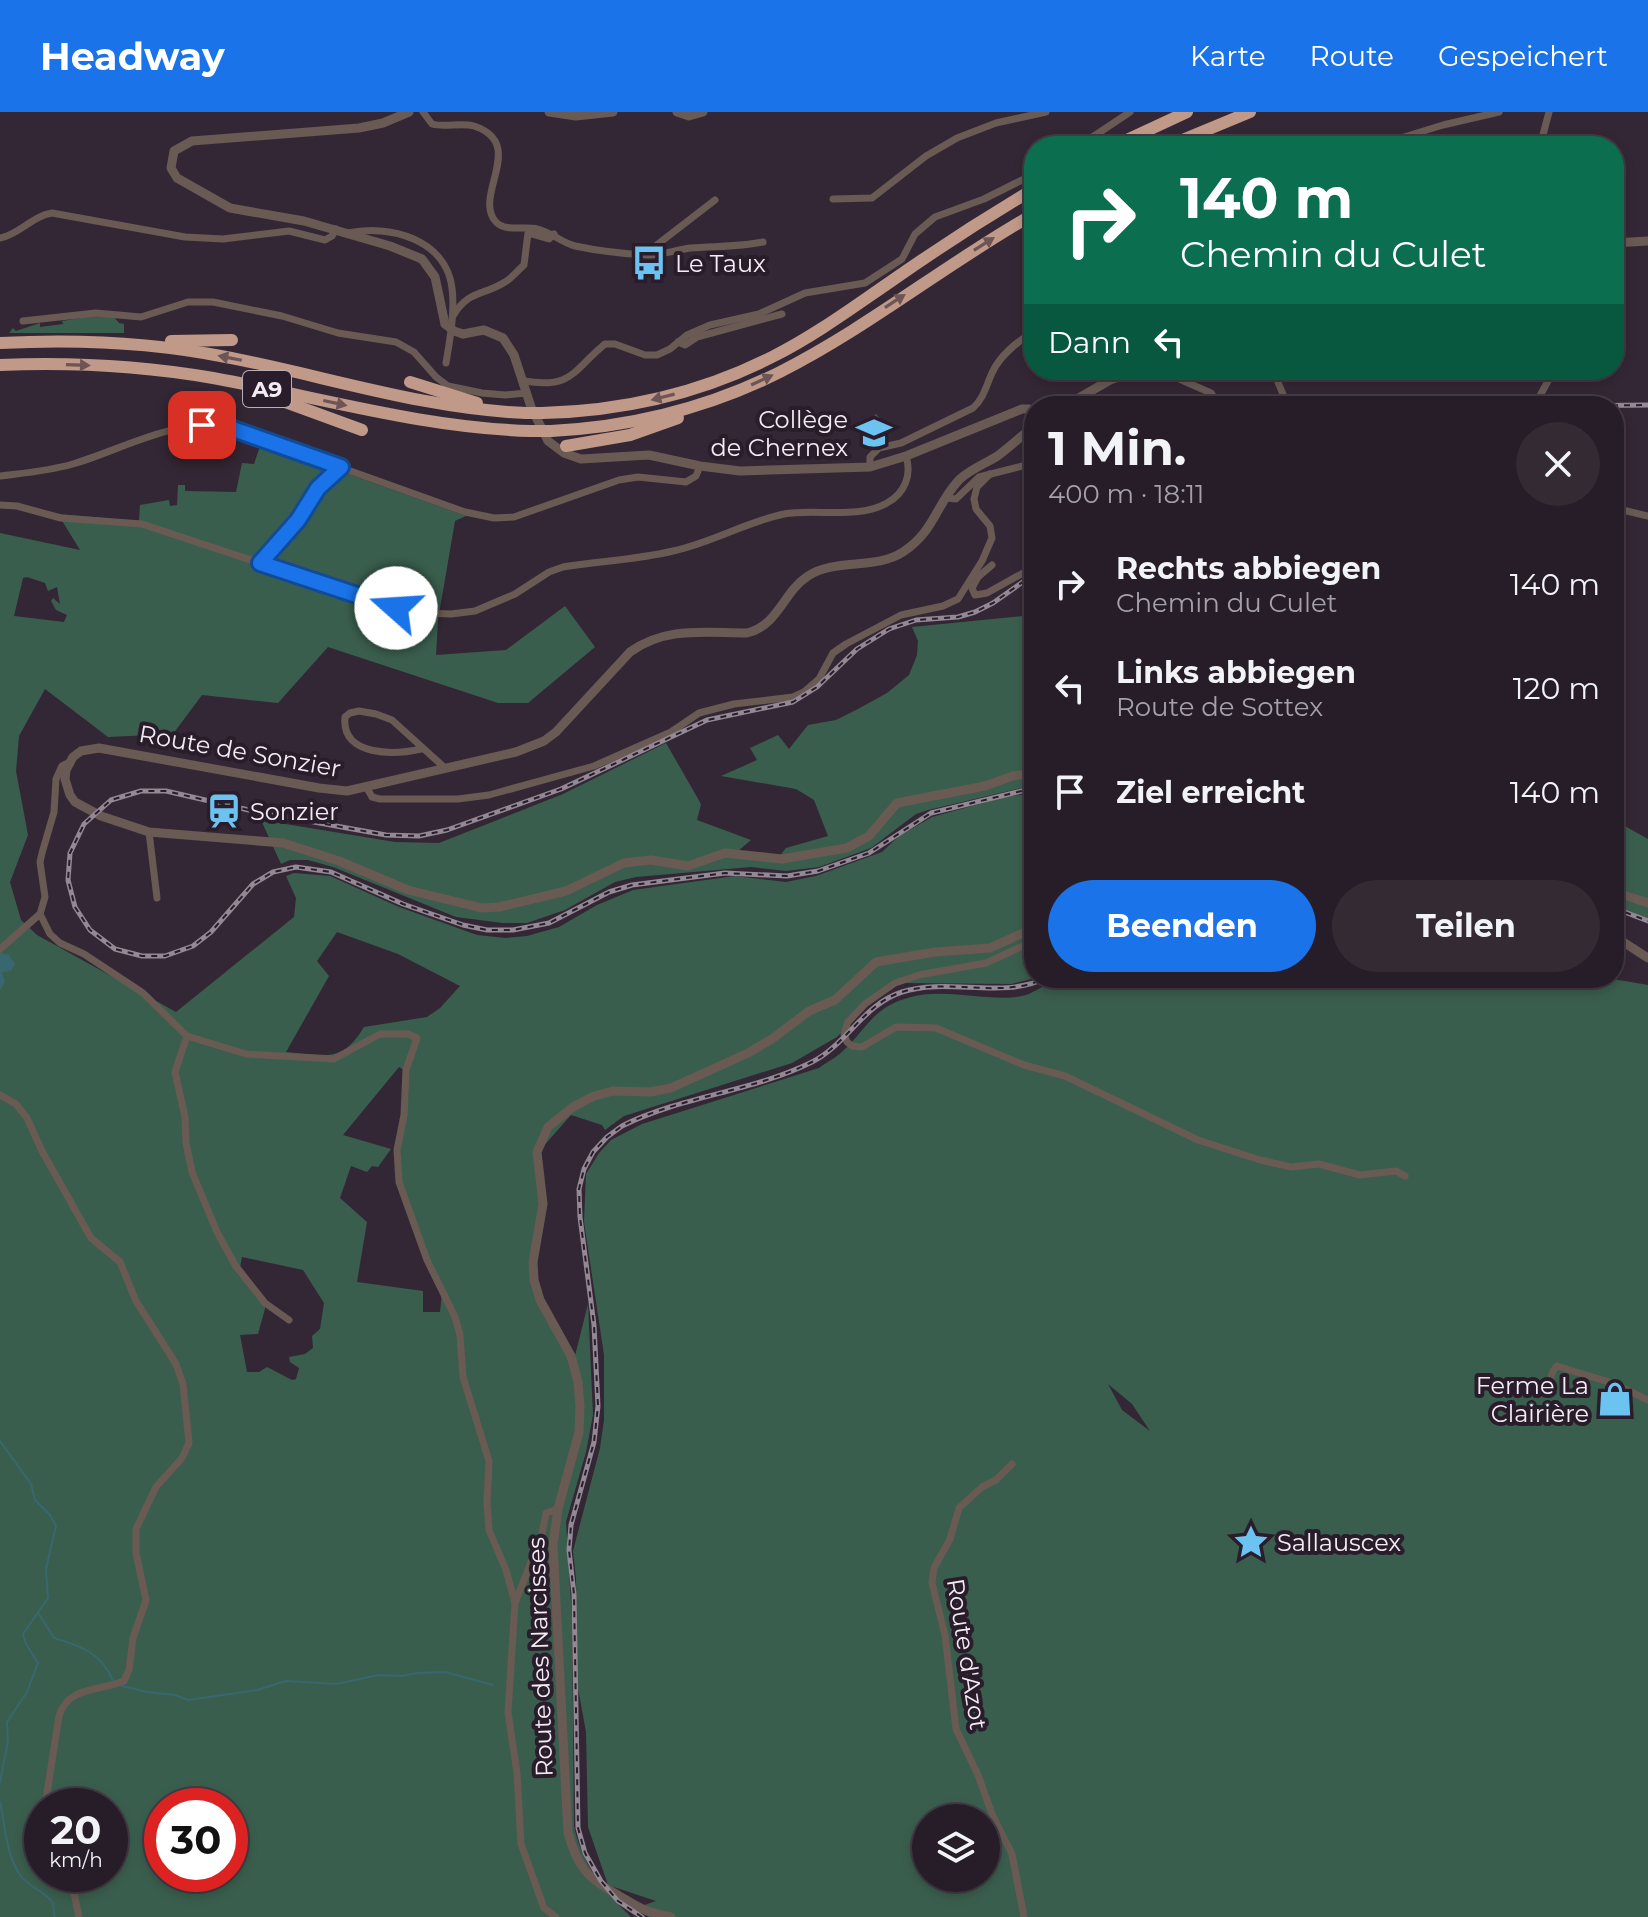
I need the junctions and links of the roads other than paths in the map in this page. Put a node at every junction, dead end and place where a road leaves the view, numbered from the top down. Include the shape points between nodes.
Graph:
1 (409, 112) edge
2 (423, 112) edge
3 (549, 112) edge
4 (613, 112) edge
5 (677, 112) edge
6 (703, 112) edge
7 (1046, 112) edge
8 (1130, 112) edge
9 (1187, 112) edge
10 (1250, 112) edge
11 (1499, 112) edge
12 (1549, 112) edge
13 (1094, 136) edge
14 (1135, 136) edge
15 (1192, 136) edge
16 (1407, 136) edge
17 (1543, 136) edge
18 (1024, 179) edge
19 (1024, 195) edge
20 (833, 199) dead end
21 (715, 200) dead end
22 (1024, 220) edge
23 (336, 229) junction
24 (348, 233) junction
25 (554, 234) junction
26 (0, 238) edge
27 (1648, 241) edge
28 (763, 242) dead end
29 (1624, 242) edge
30 (645, 254) junction
31 (782, 314) dead end
32 (23, 321) dead end
33 (448, 321) junction
34 (1024, 339) edge
35 (232, 340) dead end
36 (108, 342) junction
37 (678, 342) junction
38 (0, 343) edge
39 (446, 363) dead end
40 (0, 365) edge
41 (1113, 380) edge
42 (1182, 380) edge
43 (524, 381) junction
44 (233, 382) junction
45 (410, 382) dead end
46 (527, 393) junction
47 (1082, 396) edge
48 (1213, 396) edge
49 (723, 397) junction
50 (1024, 409) edge
51 (530, 411) junction
52 (362, 430) dead end
53 (1024, 434) edge
54 (566, 446) dead end
55 (906, 456) junction
56 (700, 466) junction
57 (1024, 466) edge
58 (341, 467) junction
59 (870, 467) junction
60 (990, 474) junction
61 (0, 476) edge
62 (947, 498) junction
63 (0, 505) edge
64 (1624, 510) edge
65 (1648, 516) edge
66 (260, 563) junction
67 (992, 565) dead end
68 (1024, 573) edge
69 (973, 593) junction
70 (958, 599) junction
71 (421, 749) junction
72 (68, 763) junction
73 (445, 768) junction
74 (1024, 774) edge
75 (367, 788) junction
76 (145, 832) junction
77 (1624, 895) edge
78 (157, 898) dead end
79 (1648, 903) edge
80 (40, 914) junction
81 (1024, 933) edge
82 (1624, 942) edge
83 (1024, 945) edge
84 (0, 949) edge
85 (1648, 958) edge
86 (187, 1036) junction
87 (0, 1095) edge
88 (1405, 1176) dead end
89 (289, 1320) dead end
90 (1553, 1391) dead end
91 (1648, 1400) edge
92 (1012, 1464) dead end
93 (558, 1509) junction
94 (515, 1603) junction
95 (48, 1788) edge
96 (73, 1892) edge
97 (79, 1917) edge
98 (556, 1917) edge
99 (671, 1917) edge
100 (1024, 1917) edge

1 - 23 street via 359,128 192,141 174,151 171,164 177,178 230,208
2 - 25 street via 435,125 474,126 495,142 499,161 491,210 498,224
3 - 4 street
5 - 6 street
7 - 20 street via 957,138 872,198
8 - 13 street
9 - 14 highway
10 - 15 highway
11 - 16 street
12 - 17 street
18 - 37 street via 924,225 902,259 872,280 805,293 759,314 710,325
19 -> 51 highway, A9 via 774,356 693,389 621,406
21 - 30 street
49 -> 22 highway, A9 via 789,367
23 - 24 street
23 - 26 street via 325,240 289,231 205,239 52,213
24 - 33 street via 422,259 435,277
24 - 33 street via 395,233 428,246 450,277
25 - 30 street via 571,245
25 - 33 street via 549,239 528,233 523,266 505,282 469,296
27 - 29 street
28 - 30 street
31 - 37 street via 685,345
32 - 46 street via 96,313 141,317 188,302 213,302 396,342 448,386
33 - 39 street
33 - 43 street, bridge via 463,334 484,330 503,338
34 - 59 street via 1002,357 973,408 901,443 879,448 870,457
35 - 36 highway
36 - 38 highway, A9
51 -> 36 highway, A9 via 430,402 194,351
37 - 43 street via 657,355 605,344 573,376 556,382
40 -> 44 highway, A9 via 108,366
41 - 47 street
42 - 48 street
43 - 46 street
44 -> 49 highway, A9, bridge via 416,419 531,431 631,423
44 - 52 highway
45 - 51 highway via 450,396
46 - 51 street
49 - 54 highway via 644,431
50 - 55 street
51 - 56 street via 548,441 581,459 649,455
53 - 62 street, Route de Sonzier via 963,476
55 - 59 street
55 - 66 street via 909,472 900,493 876,508 788,514 673,551 563,567 475,611 396,608
56 - 58 street via 688,482 638,477 504,519 465,512
56 - 59 street via 740,471
57 - 60 street
58 - 61 street via 233,429 202,425 71,464
58 - 66 street via 318,488
60 - 62 street via 972,481 956,499
60 - 70 street via 974,499 992,538
62 - 73 street, Route de Sonzier via 929,529 900,554 816,572 798,583 774,618 757,630 677,632 652,639 630,652 568,722 544,741
63 - 66 street via 61,518 142,524
64 - 65 street
67 - 69 street via 978,577
68 - 69 street via 984,595
69 - 70 street
70 - 75 street via 901,615 846,644 833,653 817,687 793,697 699,713 671,732 594,766 458,799 380,799
71 - 71 street via 405,729 384,716 359,711 345,717 352,741 362,747 390,753
71 - 73 street
72 - 75 street, Route de Sonzier via 81,751 107,748 319,788
72 - 76 street via 66,787 75,802
72 - 80 street via 56,779 54,812 42,853 45,897
73 - 75 street, Route de Sonzier
74 - 76 street via 897,803 869,836 847,848 782,859 725,853 688,866 651,860 624,863 566,891 489,908 408,890 283,843
76 - 78 street
77 - 79 street
80 - 84 street
80 - 86 street via 60,943 140,991
81 - 93 street, Route des Narcisses via 990,948 876,962 835,1000 809,1011 748,1053 671,1088 594,1096 548,1127 537,1152 543,1204 534,1280 571,1356 580,1406 576,1444
82 - 85 street
83 - 88 street via 978,965 895,983 848,1022 847,1042 862,1047 896,1027 949,1031 1024,1065 1065,1076 1198,1140 1260,1160
86 - 89 street via 175,1072 192,1172 235,1265 265,1303
86 - 94 street via 246,1054 334,1059 380,1034 417,1038 406,1070 399,1182 460,1335 463,1377 489,1461 489,1530
87 - 95 street via 27,1118 91,1238 120,1262 136,1301 176,1364 189,1443 152,1494 136,1529 146,1600 129,1670 124,1681 76,1695 61,1710
90 - 91 street via 1550,1378 1557,1366
92 - 100 street, Route d'Azot via 959,1508 932,1583 945,1635 956,1729 1012,1854
93 - 94 street via 546,1513
93 - 99 street, Route des Narcisses via 553,1544 571,1845 598,1885 645,1912
94 - 98 street via 508,1712 521,1844 544,1908
96 - 97 street

